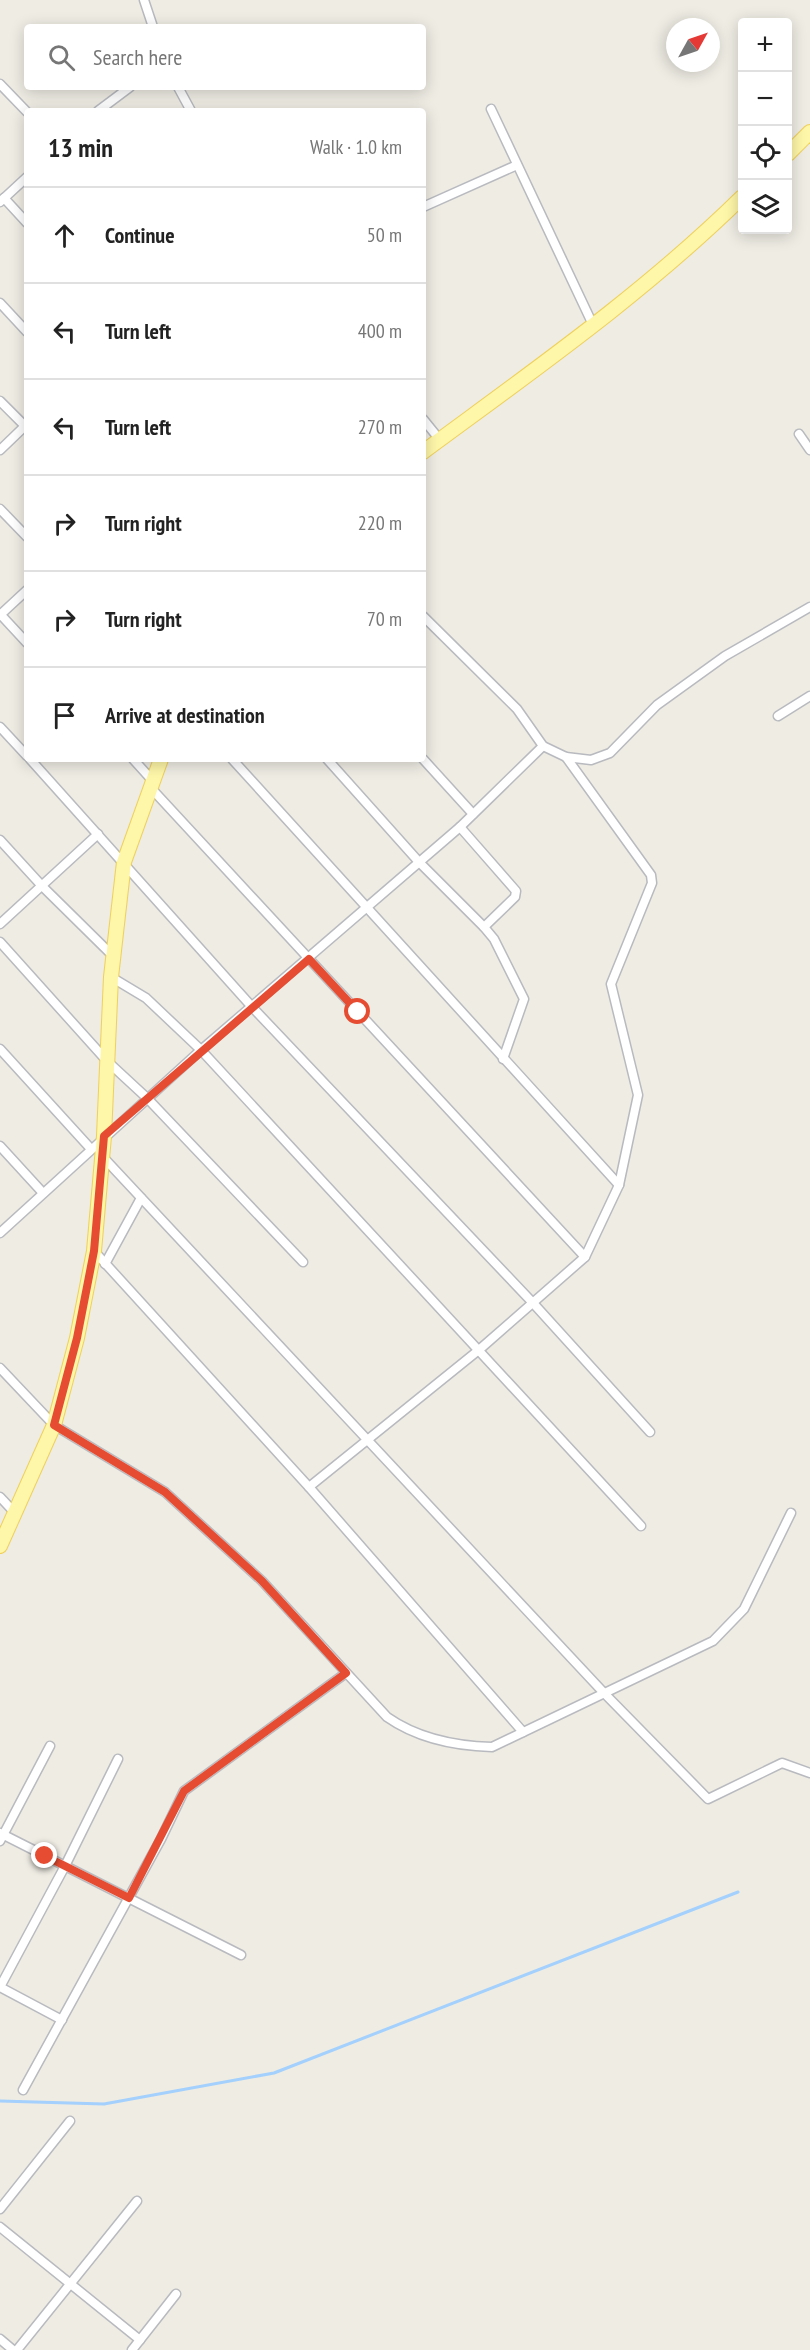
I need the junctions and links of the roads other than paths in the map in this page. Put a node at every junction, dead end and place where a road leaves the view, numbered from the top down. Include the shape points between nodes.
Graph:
1 (144, 0) edge
2 (152, 24) edge
3 (0, 84) edge
4 (126, 90) edge
5 (180, 90) edge
6 (102, 108) edge
7 (189, 108) edge
8 (24, 109) edge
9 (491, 109) dead end
10 (810, 132) edge
11 (792, 150) edge
12 (517, 165) junction
13 (24, 180) edge
14 (2, 200) edge
15 (738, 201) edge
16 (426, 206) edge
17 (24, 220) edge
18 (0, 303) edge
19 (594, 327) junction
20 (24, 329) edge
21 (0, 400) edge
22 (426, 423) edge
23 (24, 425) edge
24 (24, 429) edge
25 (799, 434) dead end
26 (440, 440) junction
27 (0, 450) edge
28 (426, 450) edge
29 (810, 450) edge
30 (0, 508) edge
31 (24, 534) edge
32 (24, 593) edge
33 (810, 607) edge
34 (0, 614) edge
35 (426, 619) edge
36 (24, 641) edge
37 (810, 696) edge
38 (778, 716) dead end
39 (0, 727) edge
40 (543, 746) junction
41 (24, 754) edge
42 (566, 757) junction
43 (32, 762) edge
44 (135, 762) edge
45 (160, 762) edge
46 (235, 762) edge
47 (330, 762) edge
48 (426, 762) edge
49 (151, 783) junction
50 (473, 814) junction
51 (460, 827) junction
52 (98, 834) junction
53 (0, 840) edge
54 (124, 862) junction
55 (418, 862) junction
56 (42, 886) junction
57 (366, 909) junction
58 (0, 924) edge
59 (484, 927) junction
60 (0, 942) edge
61 (114, 957) junction
62 (309, 959) junction
63 (111, 977) junction
64 (252, 1008) junction
65 (0, 1049) edge
66 (201, 1050) junction
67 (503, 1059) junction
68 (108, 1061) junction
69 (147, 1098) junction
70 (104, 1136) junction
71 (0, 1146) edge
72 (97, 1153) junction
73 (619, 1185) junction
74 (43, 1193) junction
75 (141, 1198) junction
76 (0, 1233) edge
77 (94, 1251) junction
78 (585, 1257) junction
79 (303, 1262) dead end
80 (105, 1264) junction
81 (533, 1303) junction
82 (480, 1350) junction
83 (0, 1368) edge
84 (54, 1425) junction
85 (650, 1432) dead end
86 (366, 1439) junction
87 (309, 1487) junction
88 (0, 1497) edge
89 (791, 1513) dead end
90 (16, 1514) junction
91 (641, 1526) dead end
92 (0, 1546) edge
93 (346, 1673) junction
94 (604, 1693) junction
95 (523, 1732) junction
96 (50, 1746) dead end
97 (118, 1760) dead end
98 (810, 1773) edge
99 (1, 1836) edge
100 (65, 1866) junction
101 (129, 1898) junction
102 (241, 1955) dead end
103 (62, 2020) junction
104 (23, 2090) dead end
105 (70, 2121) dead end
106 (137, 2201) dead end
107 (0, 2209) edge
108 (0, 2227) edge
109 (70, 2284) junction
110 (176, 2294) dead end
111 (0, 2339) edge
112 (140, 2340) junction
113 (15, 2350) edge
114 (132, 2350) edge

1 - 2 street
3 - 8 street
4 - 6 street
5 - 7 street
9 - 12 street
10 - 11 main road
12 - 16 street
12 - 19 street
13 - 14 street
14 - 17 street
15 - 19 main road
18 - 20 street
19 - 26 main road
21 - 23 street
22 - 26 street
24 - 27 street
25 - 29 street
26 - 28 main road
30 - 31 street
32 - 34 street
33 - 42 street via 715,663 657,705 610,753 591,760
34 - 36 street
35 - 40 street via 516,709
37 - 38 street
39 - 41 street
40 - 42 street
40 - 50 street
42 - 73 street via 651,875 652,883 611,984 638,1095
43 - 52 street
44 - 49 street
45 - 49 main road
46 - 57 street
47 - 55 street
48 - 50 street
49 - 54 main road
49 - 62 street
50 - 51 street
51 - 55 street
51 - 59 street via 516,891 515,897
52 - 54 street
52 - 56 street
53 - 56 street
54 - 61 main road
54 - 64 street
55 - 57 street
55 - 59 street
56 - 58 street
56 - 61 street
57 - 62 street
57 - 67 street
59 - 67 street via 524,999
60 - 68 street
61 - 63 main road
62 - 64 street
62 - 78 street
63 - 66 street via 146,998
63 - 68 main road
64 - 66 street
64 - 81 street
65 - 72 street
66 - 69 street
66 - 82 street
67 - 73 street
68 - 69 street
68 - 70 main road
69 - 70 street
69 - 79 street
70 - 72 main road
71 - 74 street
72 - 74 street
72 - 75 street
72 - 77 main road
73 - 78 street
74 - 76 street
75 - 80 street
75 - 86 street
77 - 80 street
77 - 84 main road
78 - 81 street
80 - 87 street
81 - 82 street
81 - 85 street
82 - 86 street
82 - 91 street
83 - 84 street
84 - 90 main road
84 - 93 street via 165,1492 262,1581
86 - 87 street
86 - 94 street
87 - 95 street
88 - 90 street
89 - 94 street via 744,1609 713,1641
90 - 92 main road
93 - 95 street via 387,1717 403,1728 463,1746 492,1747
93 - 101 street via 184,1791
94 - 95 street
94 - 98 street via 708,1800 782,1764
96 - 99 street
97 - 100 street
99 - 100 street
100 - 101 street
100 - 103 street via 0,1987
101 - 102 street
101 - 103 street
103 - 104 street
105 - 107 street
106 - 109 street
108 - 109 street
109 - 112 street
109 - 113 street
110 - 112 street
111 - 113 street
112 - 114 street

